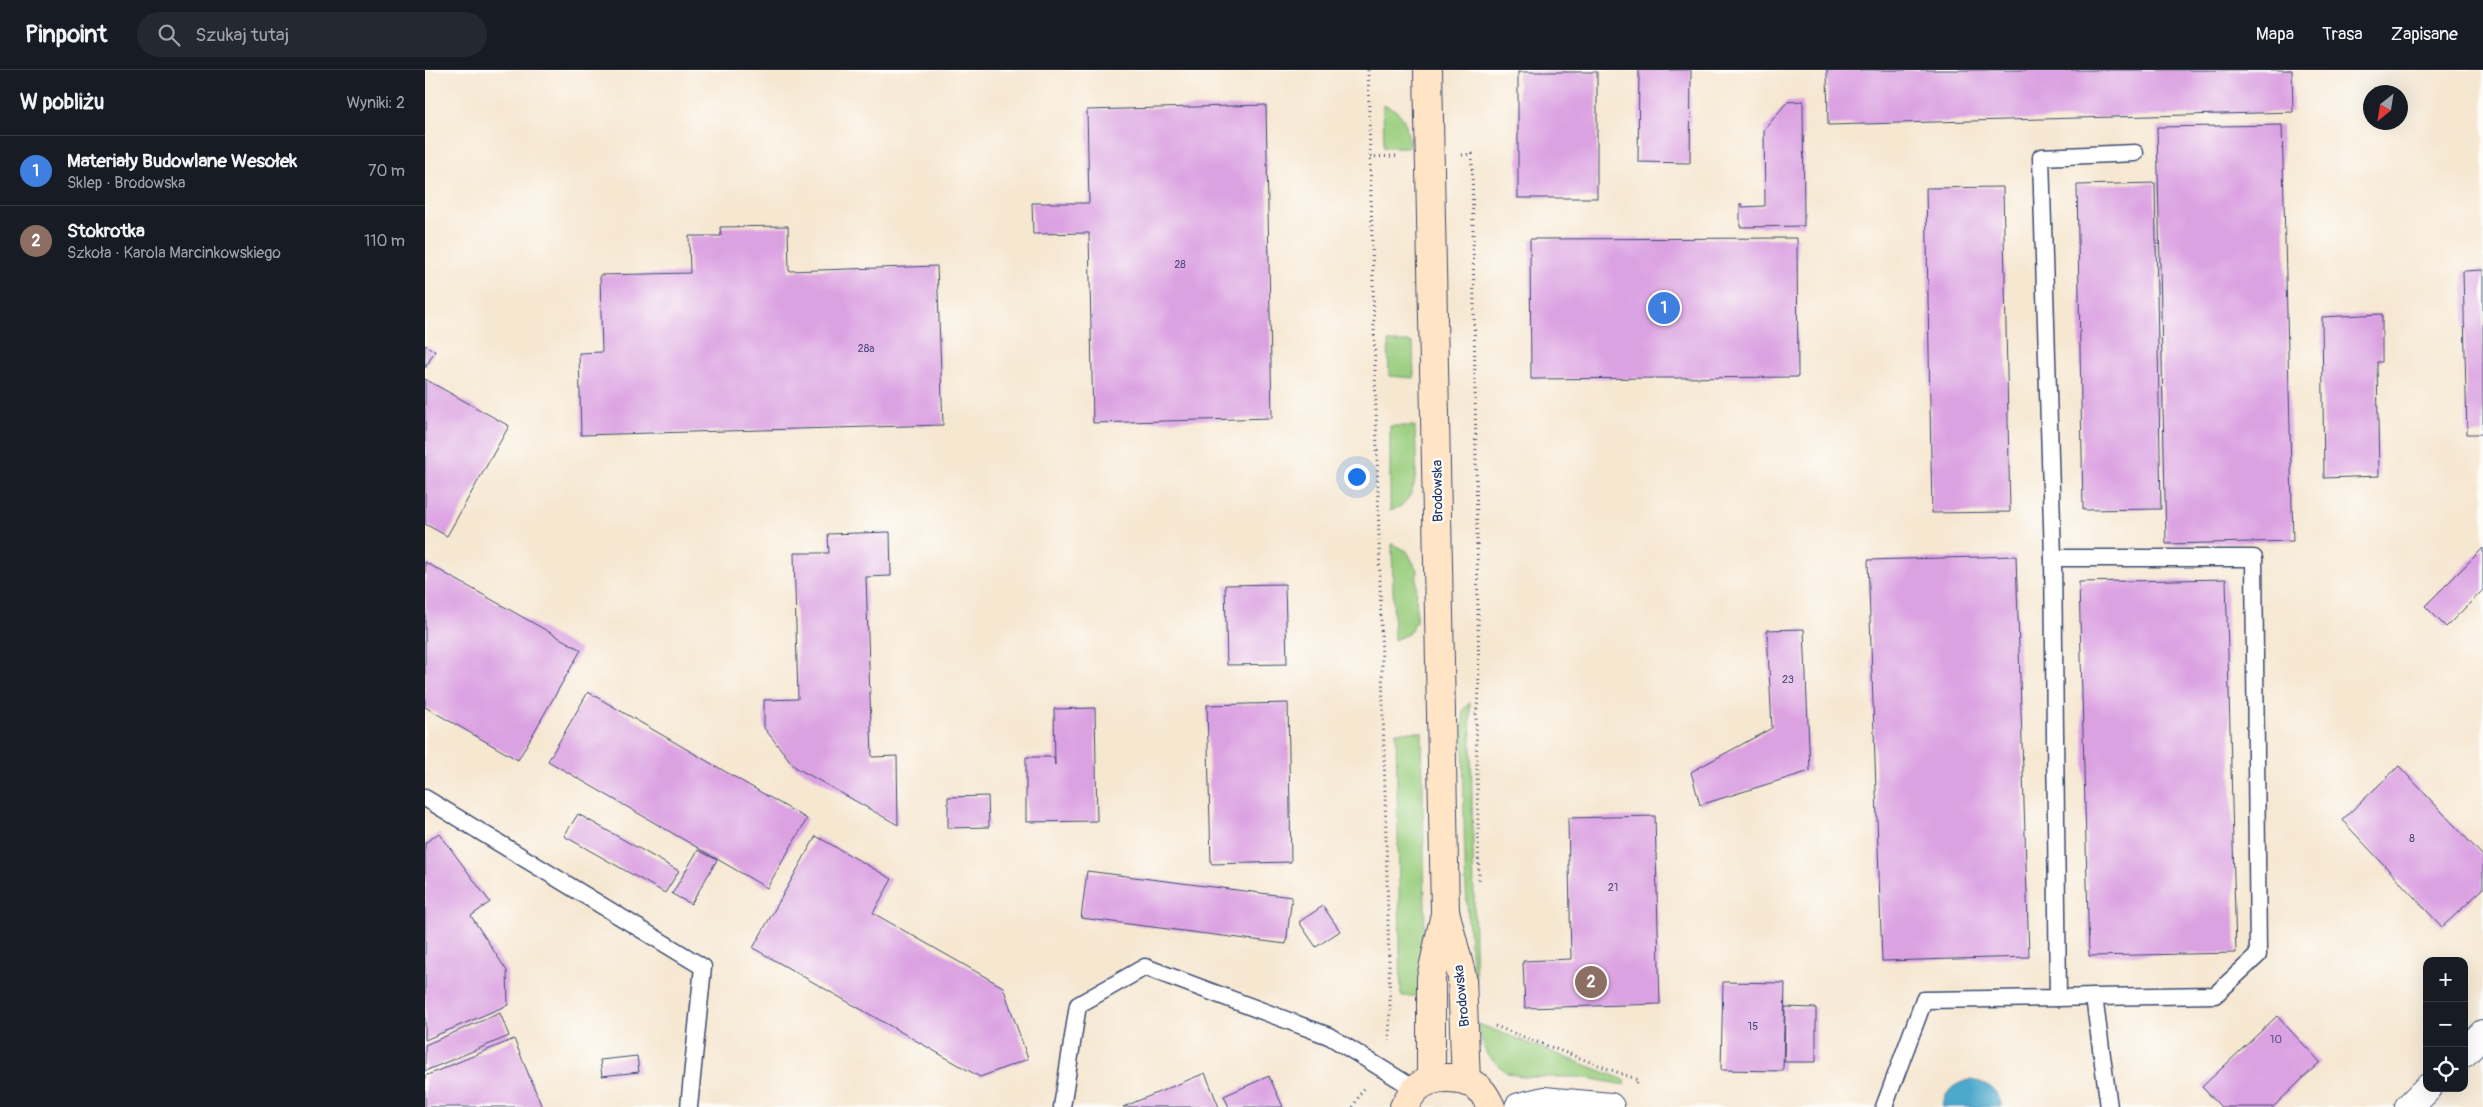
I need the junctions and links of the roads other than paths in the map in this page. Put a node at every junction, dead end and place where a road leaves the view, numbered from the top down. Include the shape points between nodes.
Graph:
1 (1428, 70) edge
2 (2135, 153) dead end
3 (2053, 558) junction
4 (425, 798) edge
5 (1445, 911) junction
6 (2094, 997) junction
7 (2058, 998) junction
8 (2483, 1034) edge
9 (2468, 1048) edge
10 (1466, 1082) junction
11 (1417, 1092) edge
12 (2424, 1092) edge
13 (689, 1107) edge
14 (1062, 1107) edge
15 (1491, 1107) edge
16 (1519, 1107) edge
17 (1610, 1107) edge
18 (1884, 1107) edge
19 (2109, 1107) edge
20 (2409, 1107) edge

1 - 5 street, Brodowska
2 - 3 lane via 2041,157
3 - 6 lane via 2254,558 2258,955 2215,995
3 - 7 lane
4 - 13 lane via 703,967
5 - 10 street, Brodowska via 1462,977
5 - 11 street, Brodowska via 1431,978
6 - 7 lane
6 - 19 lane
7 - 18 lane via 1924,1000
8 - 9 street
10 - 11 street via 1448,1078
10 - 15 street via 1483,1092
11 - 14 lane via 1329,1036 1145,967 1078,1005
12 - 20 street
16 - 17 street via 1544,1101

